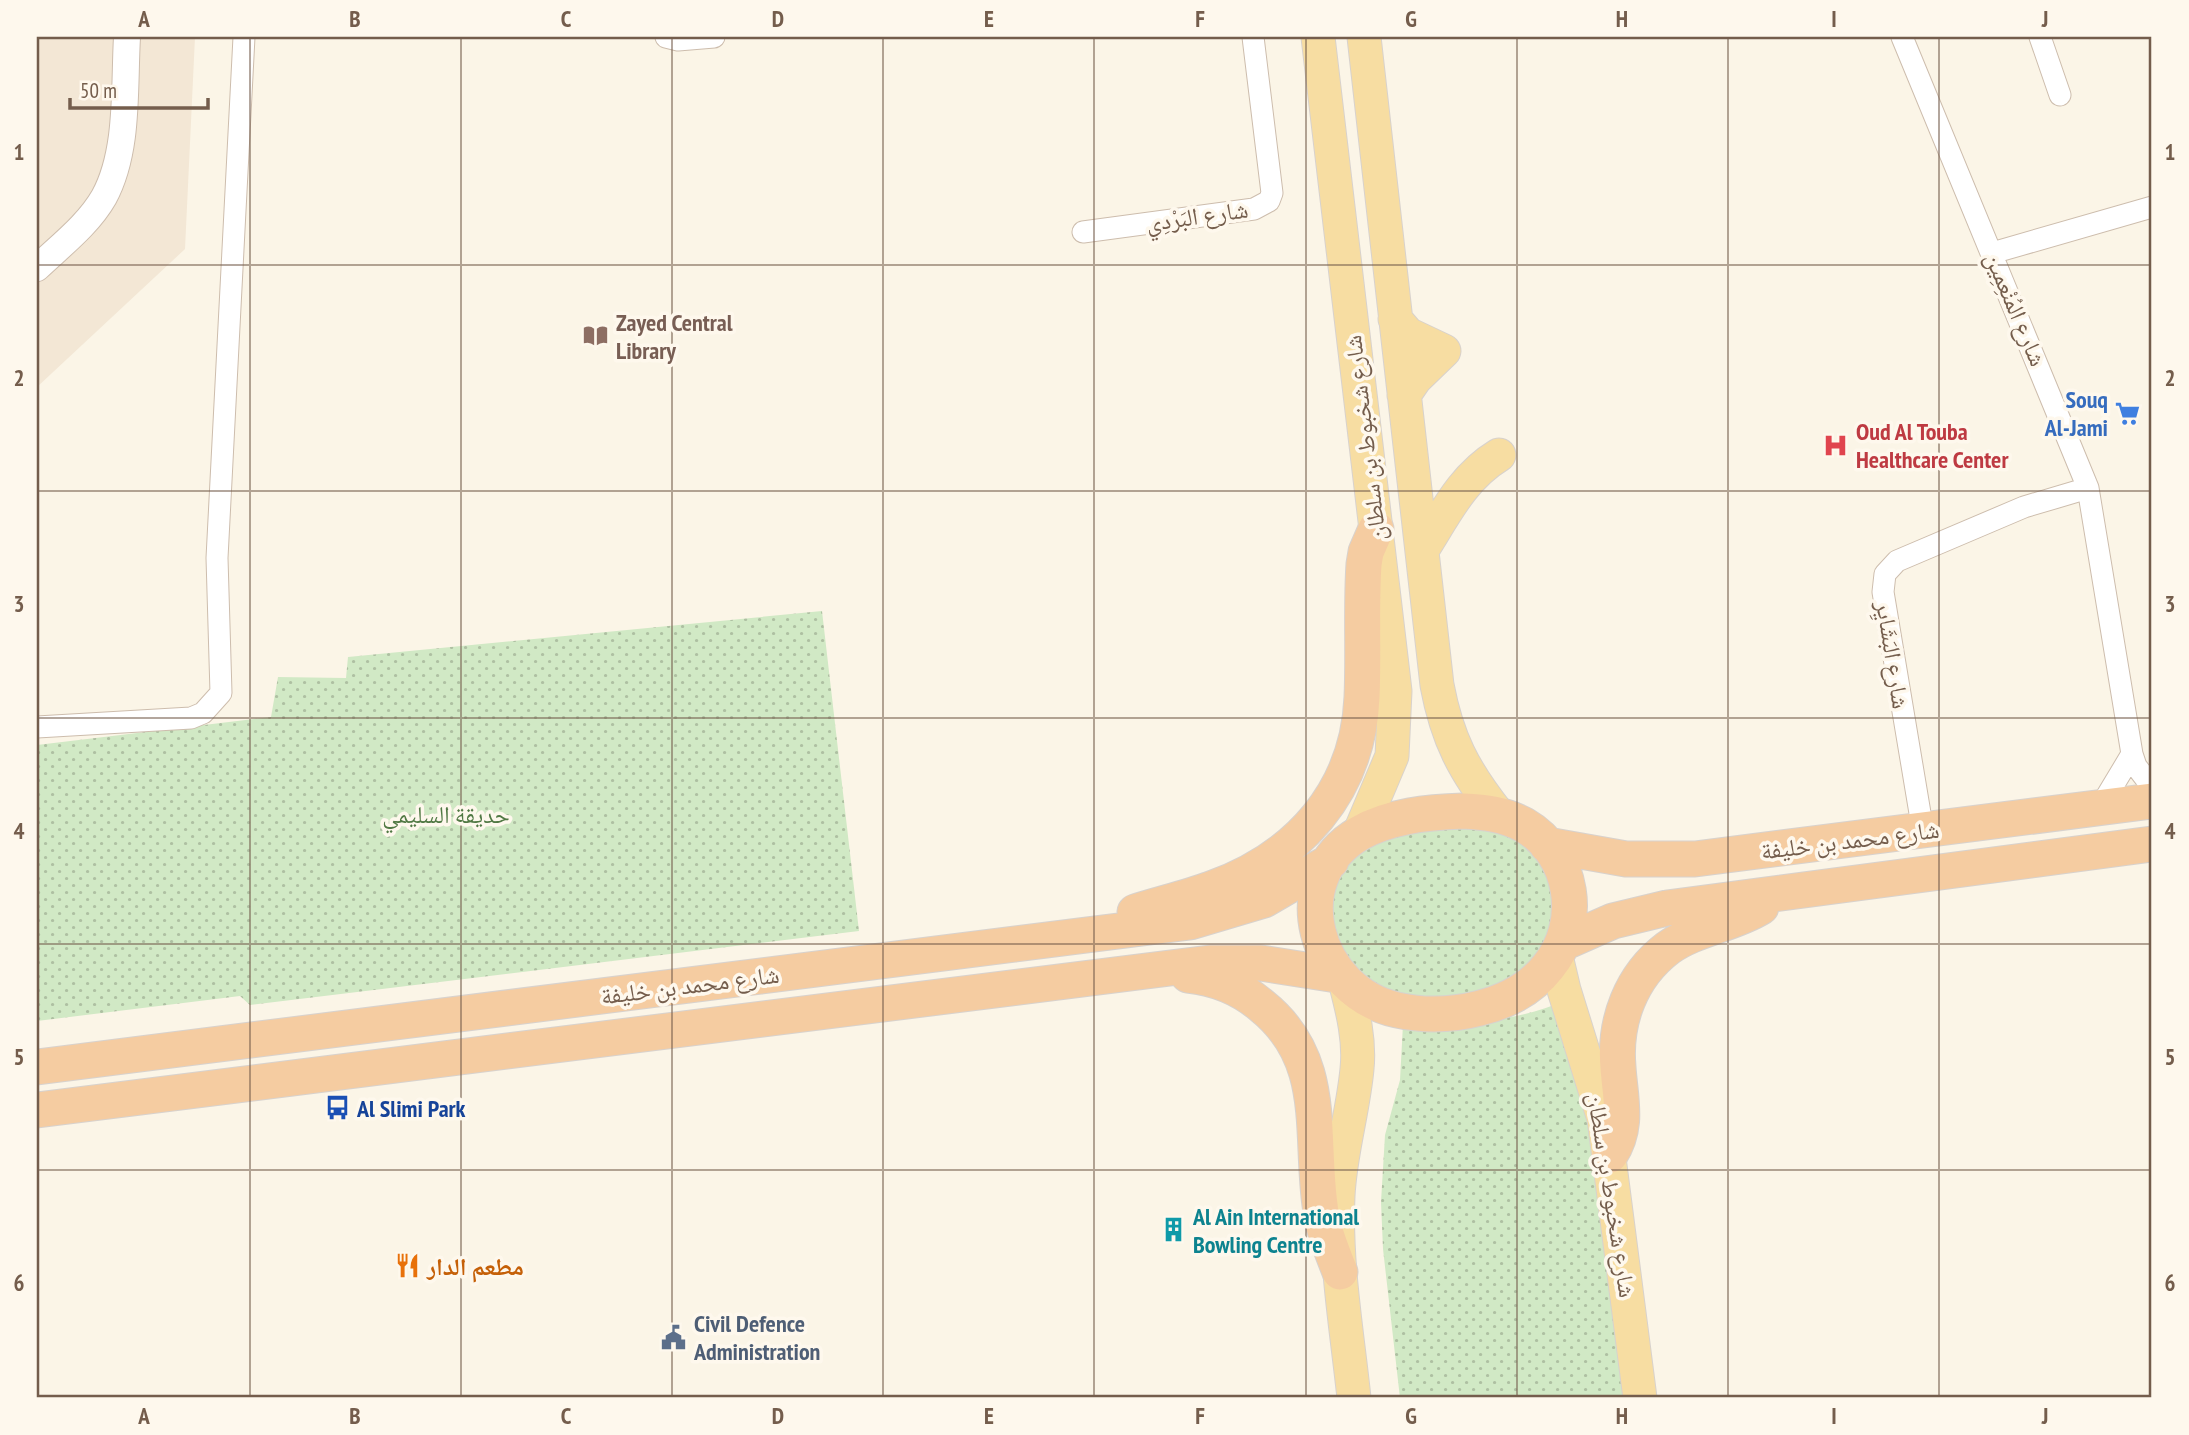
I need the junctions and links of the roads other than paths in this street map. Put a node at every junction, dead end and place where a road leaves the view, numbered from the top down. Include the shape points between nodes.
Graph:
1 (127, 37) edge
2 (244, 37) edge
3 (666, 37) edge
4 (714, 37) edge
5 (1253, 37) edge
6 (1318, 37) edge
7 (1364, 37) edge
8 (1902, 37) edge
9 (2040, 37) edge
10 (2060, 94) dead end
11 (2152, 207) edge
12 (1083, 232) dead end
13 (1992, 253) junction
14 (37, 268) edge
15 (1395, 319) junction
16 (1404, 395) junction
17 (1499, 455) dead end
18 (2088, 488) junction
19 (1376, 529) junction
20 (1424, 547) junction
21 (37, 727) edge
22 (2132, 754) junction
23 (2152, 788) edge
24 (2152, 802) edge
25 (2099, 809) junction
26 (1498, 814) junction
27 (1923, 831) junction
28 (1359, 834) junction
29 (2152, 844) edge
30 (1547, 845) junction
31 (1331, 862) junction
32 (1783, 892) junction
33 (1080, 936) junction
34 (1560, 949) junction
35 (1147, 971) junction
36 (1342, 980) junction
37 (37, 1067) edge
38 (37, 1110) edge
39 (1610, 1155) junction
40 (1340, 1272) junction
41 (1354, 1398) edge
42 (1640, 1398) edge

1 - 14 street via 116,171 86,220
2 - 21 street via 217,558 221,693 203,713 191,718
3 - 4 street
5 - 12 street, شارع البَرْدِي via 1272,193 1269,201 1254,209
6 - 19 main road, شارع شخبوط بن سلطان
7 - 15 main road, شارع شخبوط بن سلطان
8 - 13 street, شارع المُنْعِمِين
9 - 10 street
11 - 13 street
13 - 18 street, شارع المُنْعِمِين
15 - 16 main road, شارع شخبوط بن سلطان
15 - 16 main road via 1409,334 1444,351
16 - 20 main road, شارع شخبوط بن سلطان
17 - 20 main road via 1460,489
18 - 22 street, شارع المُنْعِمِين
18 - 27 street, شارع البَشَايِر via 1989,521 1897,561 1885,574 1883,592
19 - 28 main road, شارع شخبوط بن سلطان via 1395,691 1394,722 1392,756
19 - 33 highway via 1364,564 1360,724 1339,786 1317,821 1294,844 1250,872
20 - 26 main road, شارع شخبوط بن سلطان via 1443,715 1454,749
22 - 23 street, شارع المُنْعِمِين
22 - 25 street
24 - 25 highway, شارع محمد بن خليفة
25 - 27 highway, شارع محمد بن خليفة
26 - 28 highway via 1427,813
26 - 30 highway via 1525,825
27 - 30 highway, شارع محمد بن خليفة via 1695,859 1626,859
28 - 31 highway
29 - 32 highway, شارع محمد بن خليفة
30 - 34 highway via 1567,884 1570,914
31 - 33 highway, شارع محمد بن خليفة via 1264,900 1216,916
31 - 36 highway via 1320,886 1316,912 1324,952
32 - 34 highway, شارع محمد بن خليفة via 1640,914
32 - 39 highway via 1741,917 1679,940 1654,961 1634,988 1618,1034 1623,1119 1620,1138
33 - 37 highway, شارع محمد بن خليفة
34 - 36 highway via 1538,979 1522,989 1494,1003 1453,1013 1416,1013 1380,1006
34 - 39 main road, شارع شخبوط بن سلطان via 1563,990 1595,1083
35 - 36 highway, شارع محمد بن خليفة via 1236,962 1287,965
35 - 38 highway, شارع محمد بن خليفة
35 - 40 highway via 1203,977 1234,986 1289,1033 1310,1081 1320,1206
36 - 40 main road via 1357,1038 1358,1067 1338,1193
39 - 42 main road, شارع شخبوط بن سلطان
40 - 41 main road

